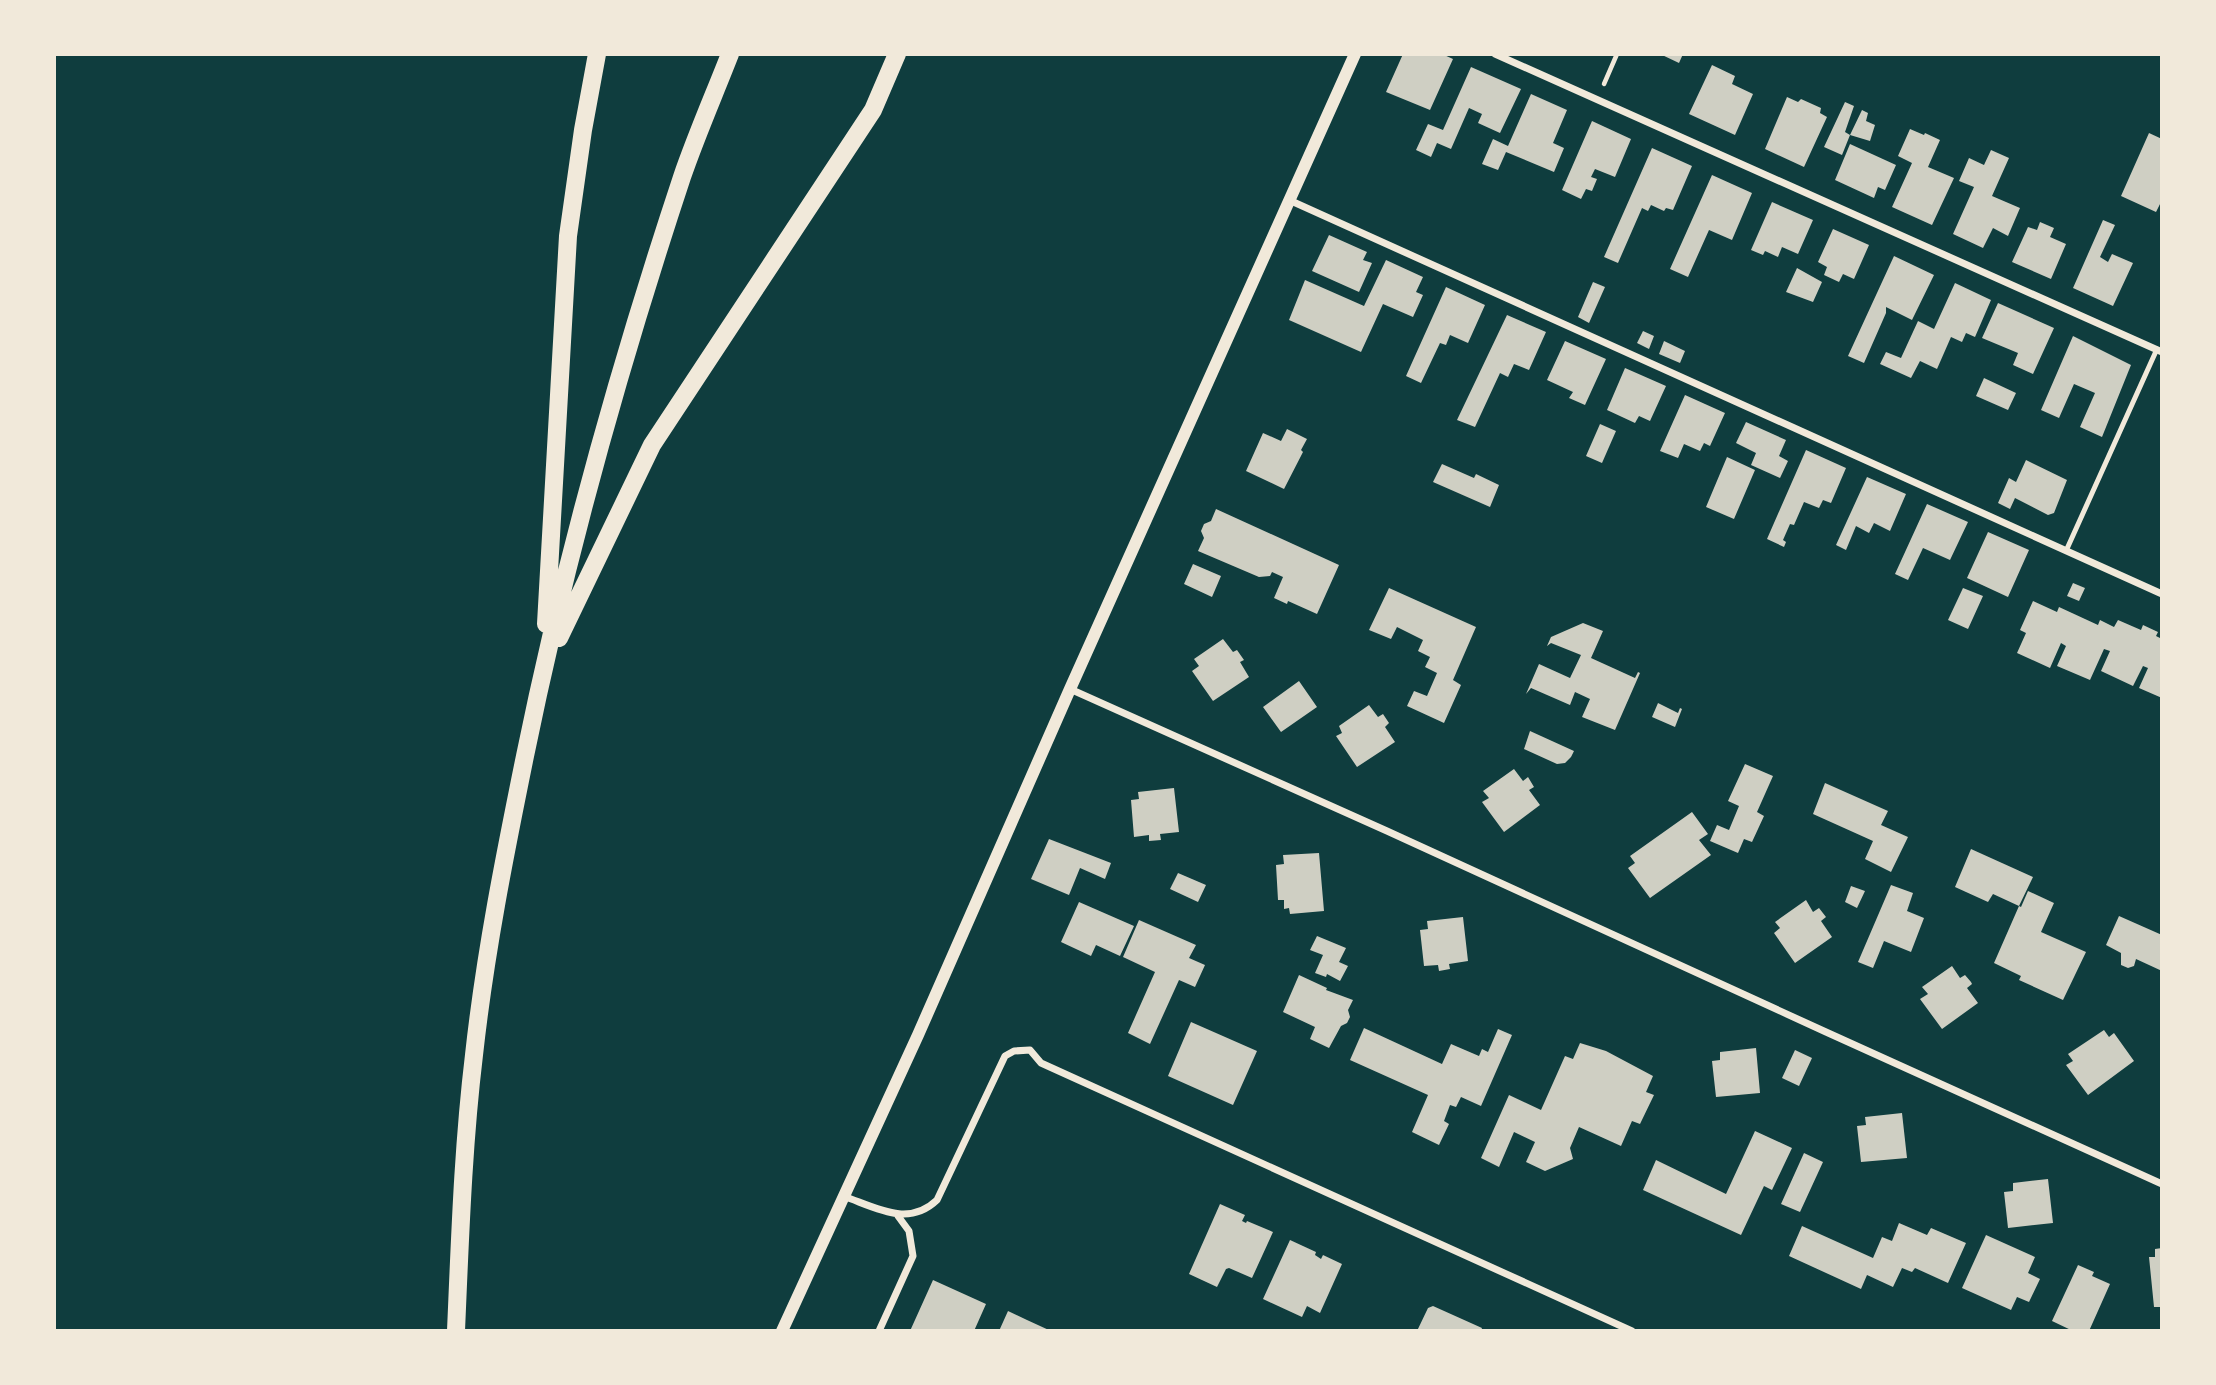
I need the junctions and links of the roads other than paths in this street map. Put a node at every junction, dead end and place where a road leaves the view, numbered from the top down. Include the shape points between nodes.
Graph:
1 (597, 54) edge
2 (730, 54) edge
3 (897, 54) edge
4 (1354, 54) edge
5 (1495, 54) edge
6 (1288, 200) junction
7 (2159, 351) edge
8 (2066, 551) junction
9 (2162, 594) edge
10 (542, 673) junction
11 (1070, 690) junction
12 (2162, 1184) edge
13 (843, 1196) junction
14 (898, 1216) junction
15 (456, 1331) edge
16 (782, 1331) edge
17 (879, 1331) edge
18 (1632, 1331) edge

1 - 10 main road via 568,236
2 - 10 main road via 683,174 632,334
3 - 10 main road via 873,110 652,446
4 - 6 street
5 - 7 street
6 - 8 street
6 - 11 street
7 - 8 lane
8 - 9 street
10 - 15 main road via 499,890 474,1054
11 - 12 street
11 - 13 street
13 - 14 street
13 - 16 street
14 - 17 street via 909,1231 913,1256
14 - 18 street via 928,1209 937,1200 1005,1056 1030,1050 1041,1063

